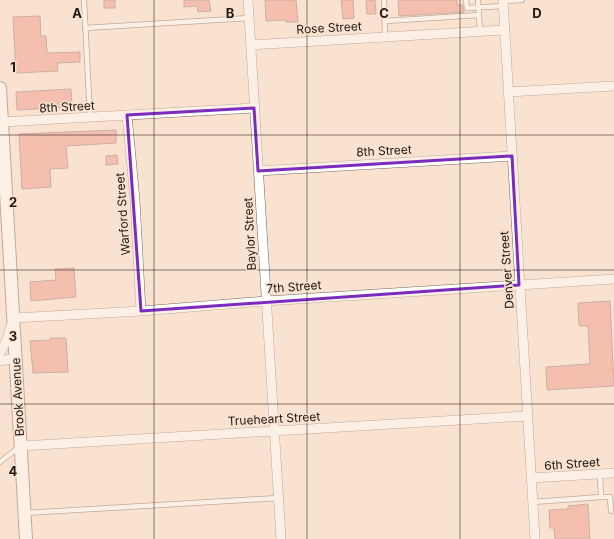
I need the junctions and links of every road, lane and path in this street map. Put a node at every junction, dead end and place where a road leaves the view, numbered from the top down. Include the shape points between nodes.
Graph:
1 (84, 0) edge
2 (248, 0) edge
3 (384, 0) edge
4 (466, 0) edge
5 (478, 0) edge
6 (522, 0) edge
7 (503, 2) edge
8 (478, 8) junction
9 (479, 15) junction
10 (249, 18) junction
11 (385, 22) junction
12 (86, 28) junction
13 (504, 30) junction
14 (480, 31) junction
15 (385, 37) junction
16 (251, 45) junction
17 (614, 86) edge
18 (0, 88) edge
19 (508, 92) junction
20 (254, 108) junction
21 (127, 115) junction
22 (90, 117) junction
23 (2, 122) junction
24 (512, 156) junction
25 (2, 158) edge
26 (258, 171) junction
27 (614, 279) edge
28 (519, 285) junction
29 (266, 301) junction
30 (141, 311) junction
31 (14, 318) junction
32 (0, 353) edge
33 (16, 358) junction
34 (0, 361) edge
35 (528, 416) junction
36 (274, 431) junction
37 (21, 446) junction
38 (0, 462) edge
39 (614, 473) edge
40 (600, 474) junction
41 (531, 478) junction
42 (601, 497) junction
43 (278, 498) junction
44 (533, 502) junction
45 (611, 511) dead end
46 (25, 513) junction
47 (26, 539) edge
48 (281, 539) edge
49 (535, 539) edge

1 - 12 lane
2 - 10 street, Baylor Street
3 - 11 lane
4 - 8 lane via 467,8
5 - 8 lane
6 - 7 lane
7 - 8 lane
7 - 13 street, Denver Street
8 - 9 lane
9 - 11 lane
9 - 14 lane
10 - 12 lane
10 - 16 street, Baylor Street
11 - 15 lane
12 - 22 lane
13 - 14 street, Rose Street
13 - 19 street, Denver Street
14 - 15 street, Rose Street
15 - 16 street, Rose Street
16 - 20 street, Baylor Street
17 - 19 street
18 - 23 street, Brook Avenue
19 - 24 street, Denver Street
20 - 21 street, 8th Street
20 - 26 street, Baylor Street
21 - 22 street, 8th Street
21 - 30 street, Warford Street
22 - 23 street, 8th Street
23 - 25 street, Brook Avenue
24 - 26 street, 8th Street
24 - 28 street, Denver Street
25 - 31 street, Brook Avenue
26 - 29 street, Baylor Street
27 - 28 street, 7th Street
28 - 29 street, 7th Street
28 - 35 street, Denver Street
29 - 30 street, 7th Street
29 - 36 street, Baylor Street
30 - 31 street, 7th Street
31 - 32 street
31 - 33 street, Brook Avenue
33 - 34 street
33 - 37 street, Brook Avenue
35 - 36 street, Trueheart Street
35 - 41 street, Denver Street
36 - 37 street, Trueheart Street
36 - 43 street, Baylor Street
37 - 38 lane
37 - 46 street, Brook Avenue
39 - 40 street, 6th Street
40 - 41 street, 6th Street
40 - 42 lane
41 - 44 street, Denver Street
42 - 44 lane
42 - 45 lane via 610,497
43 - 46 lane
43 - 48 street, Baylor Street
44 - 49 street, Denver Street
46 - 47 street, Brook Avenue

